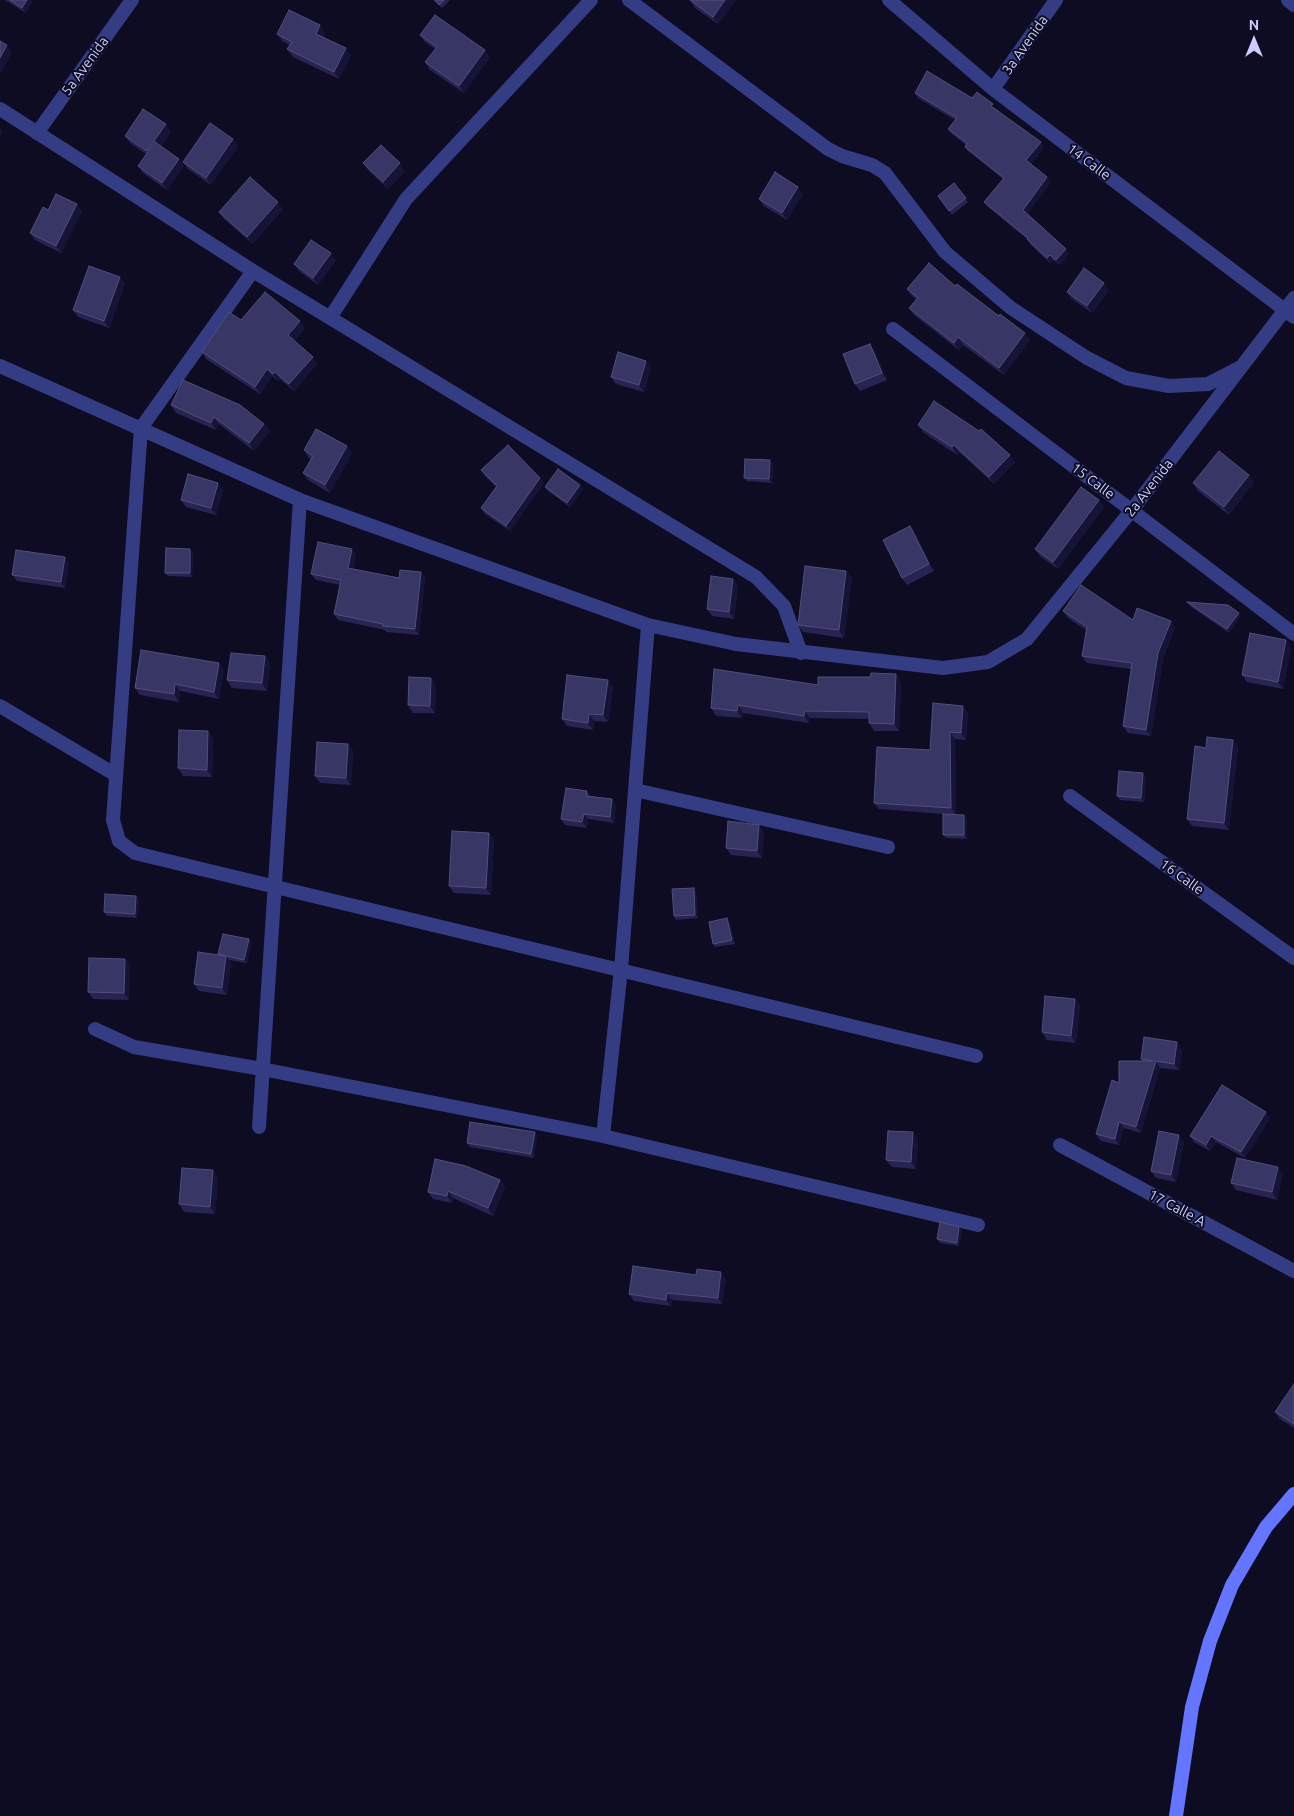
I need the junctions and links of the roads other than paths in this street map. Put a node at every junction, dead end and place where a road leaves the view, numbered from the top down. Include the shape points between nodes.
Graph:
1 (132, 0) edge
2 (591, 0) edge
3 (629, 0) edge
4 (888, 0) edge
5 (1056, 0) edge
6 (1288, 0) edge
7 (1294, 5) edge
8 (993, 90) junction
9 (0, 109) edge
10 (37, 133) junction
11 (252, 271) junction
12 (1294, 298) edge
13 (1289, 314) edge
14 (330, 318) junction
15 (893, 330) dead end
16 (0, 366) edge
17 (1242, 366) junction
18 (141, 428) junction
19 (300, 500) junction
20 (1132, 510) junction
21 (648, 625) junction
22 (1294, 634) edge
23 (801, 652) junction
24 (0, 706) edge
25 (116, 775) junction
26 (635, 790) junction
27 (1070, 796) dead end
28 (888, 847) dead end
29 (274, 886) junction
30 (1294, 958) edge
31 (621, 969) junction
32 (95, 1029) dead end
33 (976, 1056) dead end
34 (262, 1069) junction
35 (258, 1127) dead end
36 (603, 1136) junction
37 (1060, 1145) dead end
38 (978, 1225) dead end
39 (1294, 1270) edge
40 (1294, 1494) edge
41 (1176, 1816) edge

1 - 10 street, 5a Avenida
2 - 14 street via 406,199
3 - 17 street via 828,149 886,173 946,252 1011,308 1087,358 1126,378 1169,386 1208,384
4 - 8 street, 14 Calle
5 - 8 street, 3a Avenida
6 - 7 street
8 - 13 street, 14 Calle
9 - 10 street
10 - 11 street
11 - 14 street
11 - 18 street
12 - 13 street, 2a Avenida
13 - 17 street, 2a Avenida
14 - 23 street via 756,577 784,606
15 - 20 street, 15 Calle
16 - 18 street
17 - 20 street, 2a Avenida
18 - 19 street
18 - 25 street
19 - 21 street
19 - 29 street
20 - 22 street, 15 Calle
20 - 23 street, 2a Avenida via 1027,639 988,662 943,668
21 - 23 street via 736,644
21 - 26 street
24 - 25 street
25 - 29 street via 113,820 119,841 135,852
26 - 28 street
26 - 31 street
27 - 30 street, 16 Calle
29 - 31 street
29 - 34 street
31 - 33 street
31 - 36 street
32 - 34 street via 134,1047
34 - 35 street
34 - 36 street
36 - 38 street
37 - 39 street, 17 Calle A
40 - 41 main road via 1266,1527 1232,1585 1210,1641 1192,1706

